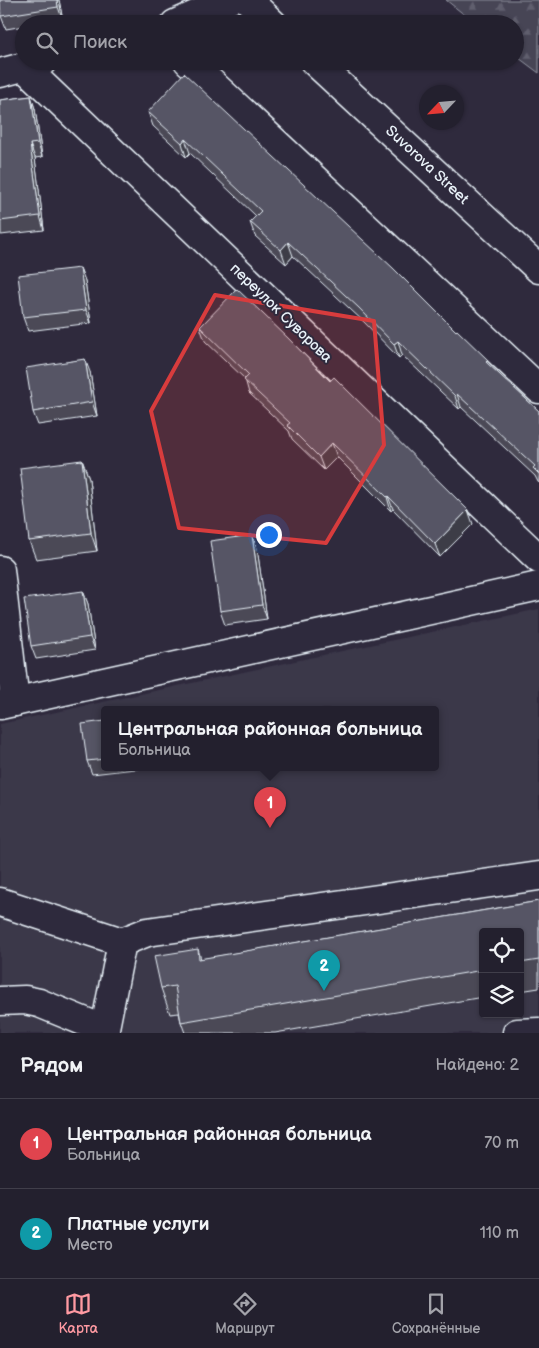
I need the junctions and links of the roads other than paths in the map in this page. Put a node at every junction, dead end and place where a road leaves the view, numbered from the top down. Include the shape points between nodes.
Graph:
1 (228, 0) edge
2 (248, 0) edge
3 (195, 15) edge
4 (264, 15) edge
5 (26, 70) edge
6 (198, 70) edge
7 (324, 70) edge
8 (539, 268) edge
9 (539, 390) edge
10 (539, 559) edge
11 (0, 570) edge
12 (539, 586) edge
13 (7, 703) edge
14 (539, 876) edge
15 (0, 902) edge
16 (122, 942) junction
17 (0, 1001) edge
18 (104, 1032) edge
19 (539, 1032) edge
20 (517, 1033) edge

1 - 3 street
2 - 4 street
5 - 10 street, переулок Суворова
6 - 9 street
7 - 8 street, Suvorova Street
11 - 13 street
12 - 13 street
14 - 16 street via 147,932
15 - 16 street
16 - 18 street
17 - 18 street via 39,1003
19 - 20 street

